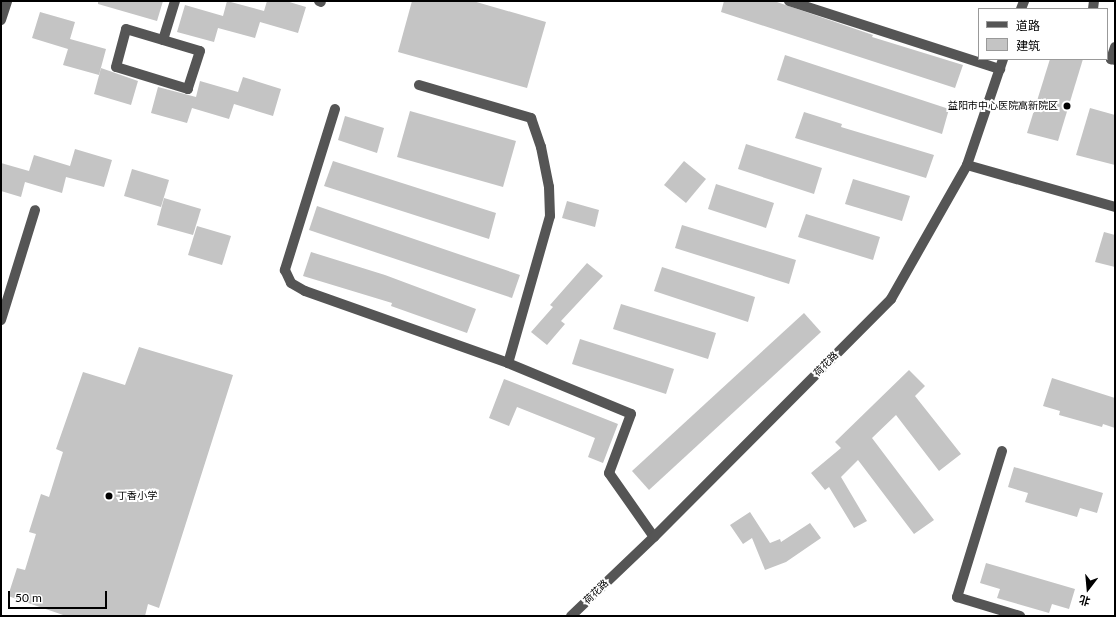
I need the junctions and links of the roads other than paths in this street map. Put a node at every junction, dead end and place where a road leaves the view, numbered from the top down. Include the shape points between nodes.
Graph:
1 (7, 1) edge
2 (175, 1) edge
3 (789, 1) edge
4 (1, 20) edge
5 (163, 40) junction
6 (1115, 46) edge
7 (1004, 60) edge
8 (1115, 60) edge
9 (1000, 69) junction
10 (419, 85) dead end
11 (335, 109) dead end
12 (967, 165) junction
13 (1115, 207) edge
14 (35, 210) dead end
15 (1, 320) edge
16 (508, 364) junction
17 (1002, 451) dead end
18 (654, 537) junction
19 (571, 616) edge
20 (1020, 616) edge

1 - 4 street
2 - 5 street
3 - 9 street
5 - 5 street via 126,29 116,67 188,89 200,51
6 - 8 street via 1112,59
7 - 9 street, 荷花路
9 - 12 street, 荷花路
10 - 16 street via 531,118 541,147 549,187 550,216
11 - 16 street via 285,270 291,283 305,291
12 - 13 street
12 - 18 street, 荷花路 via 891,299
14 - 15 street
16 - 18 street via 631,414 609,473
17 - 20 street via 957,597
18 - 19 street, 荷花路

